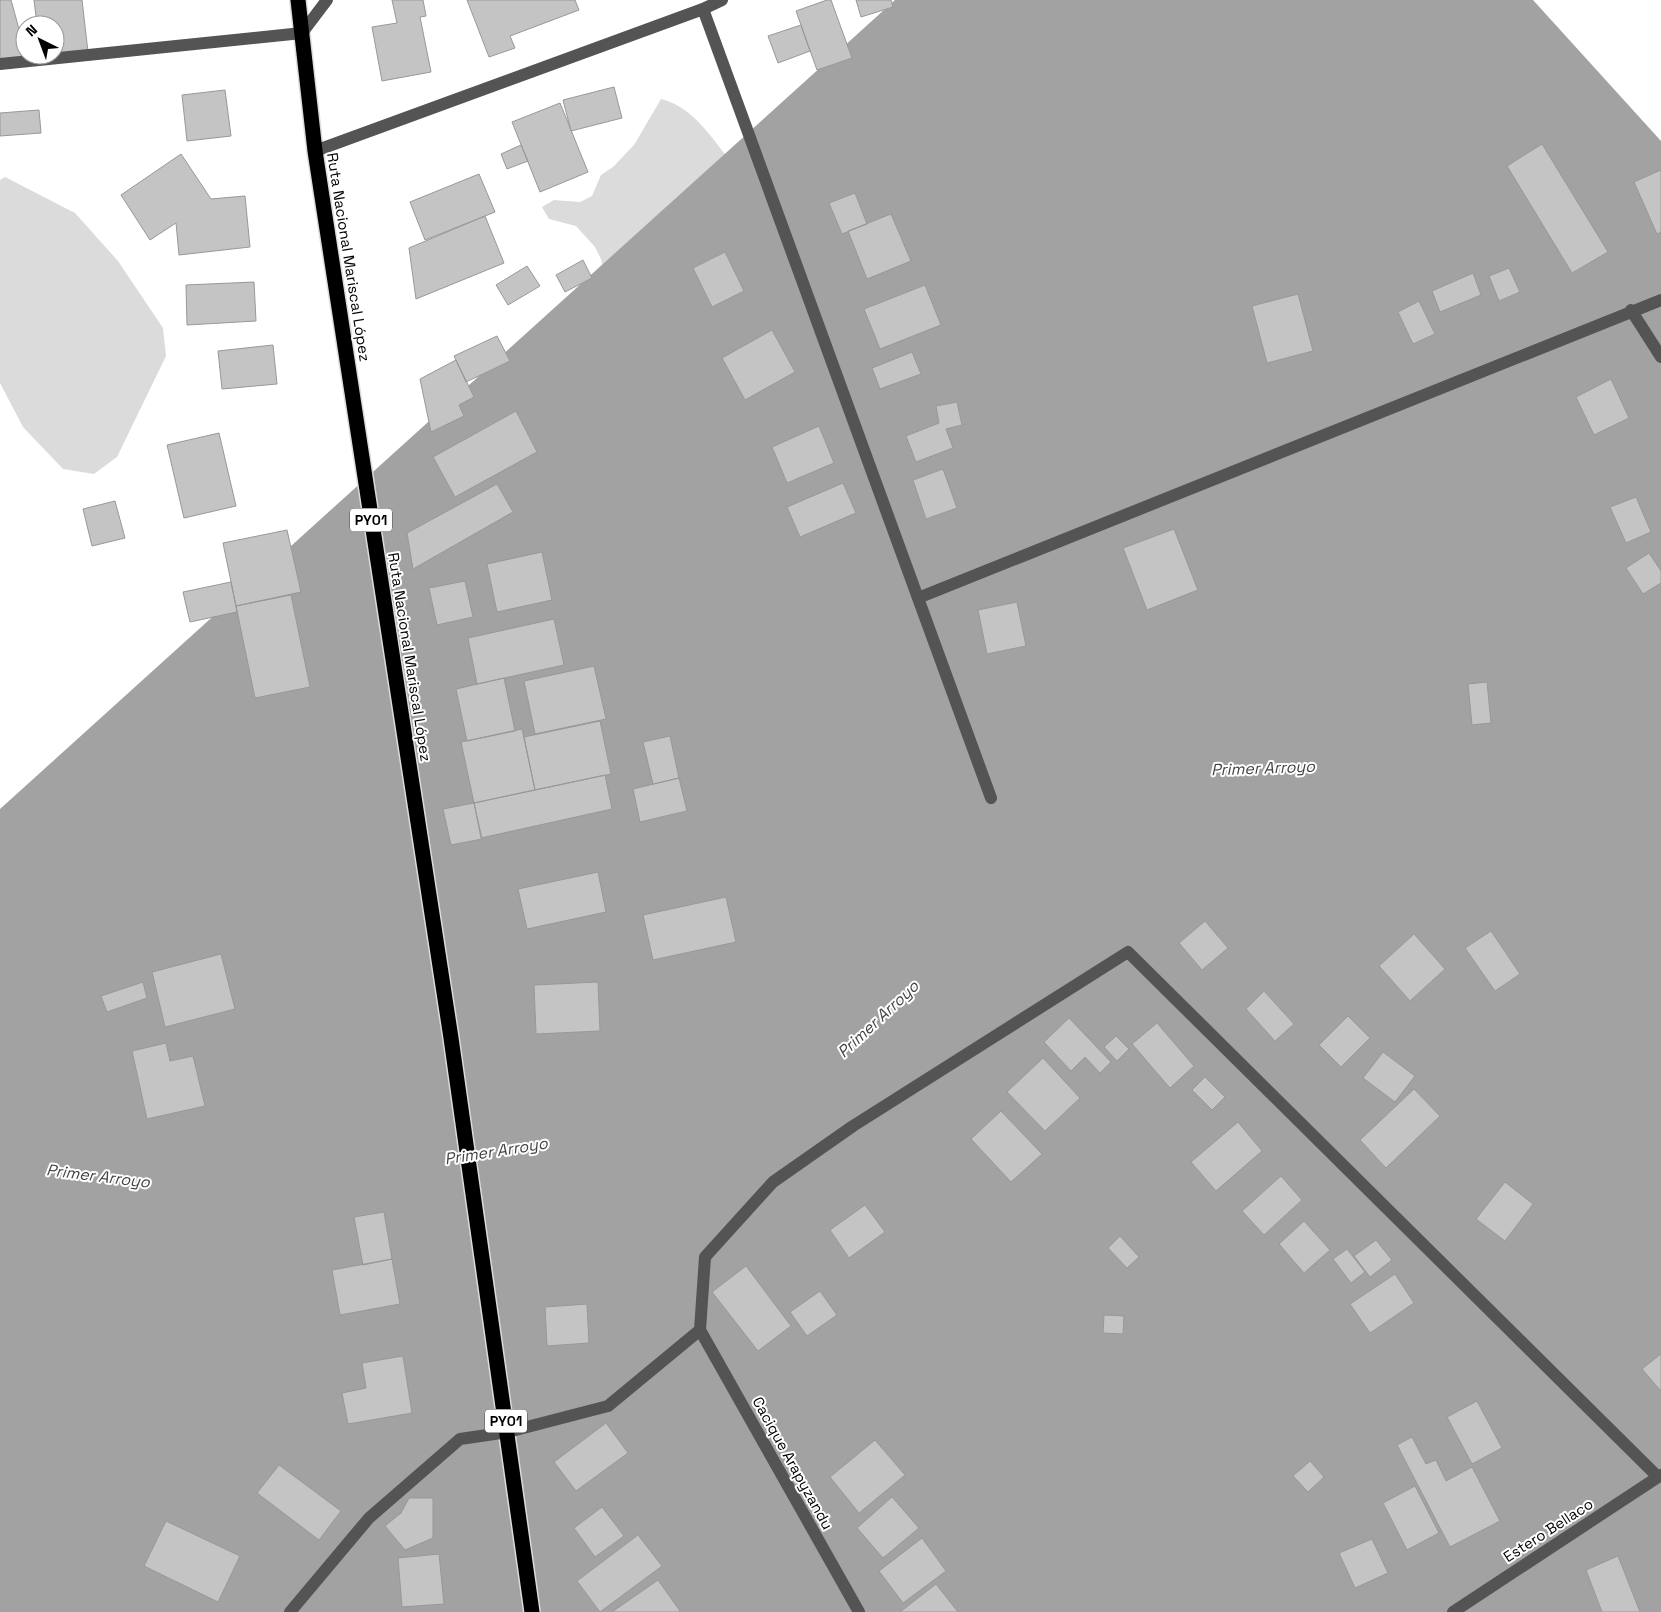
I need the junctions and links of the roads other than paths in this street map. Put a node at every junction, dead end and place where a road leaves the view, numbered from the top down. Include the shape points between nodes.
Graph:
1 (298, 0) edge
2 (327, 0) edge
3 (722, 0) edge
4 (703, 9) junction
5 (302, 33) junction
6 (0, 64) edge
7 (315, 151) junction
8 (1661, 300) edge
9 (1631, 310) junction
10 (1661, 357) edge
11 (918, 598) junction
12 (991, 798) dead end
13 (700, 1330) junction
14 (508, 1432) junction
15 (1659, 1476) edge
16 (290, 1612) edge
17 (532, 1612) edge
18 (859, 1612) edge
19 (1453, 1612) edge

1 - 5 highway, Ruta Nacional Mariscal López / PY01
2 - 5 street
3 - 4 street
4 - 7 street
4 - 11 street
5 - 6 street
5 - 7 highway, Ruta Nacional Mariscal López / PY01
7 - 14 highway, Ruta Nacional Mariscal López / PY01
8 - 9 street
9 - 10 street
9 - 11 street
11 - 12 street
13 - 14 street via 608,1406
13 - 15 street via 705,1257 773,1182 853,1126 1128,952
13 - 18 street, Cacique Arapyzandu
14 - 16 street via 460,1438 369,1518
14 - 17 highway, PY01
15 - 19 street, Estero Bellaco

